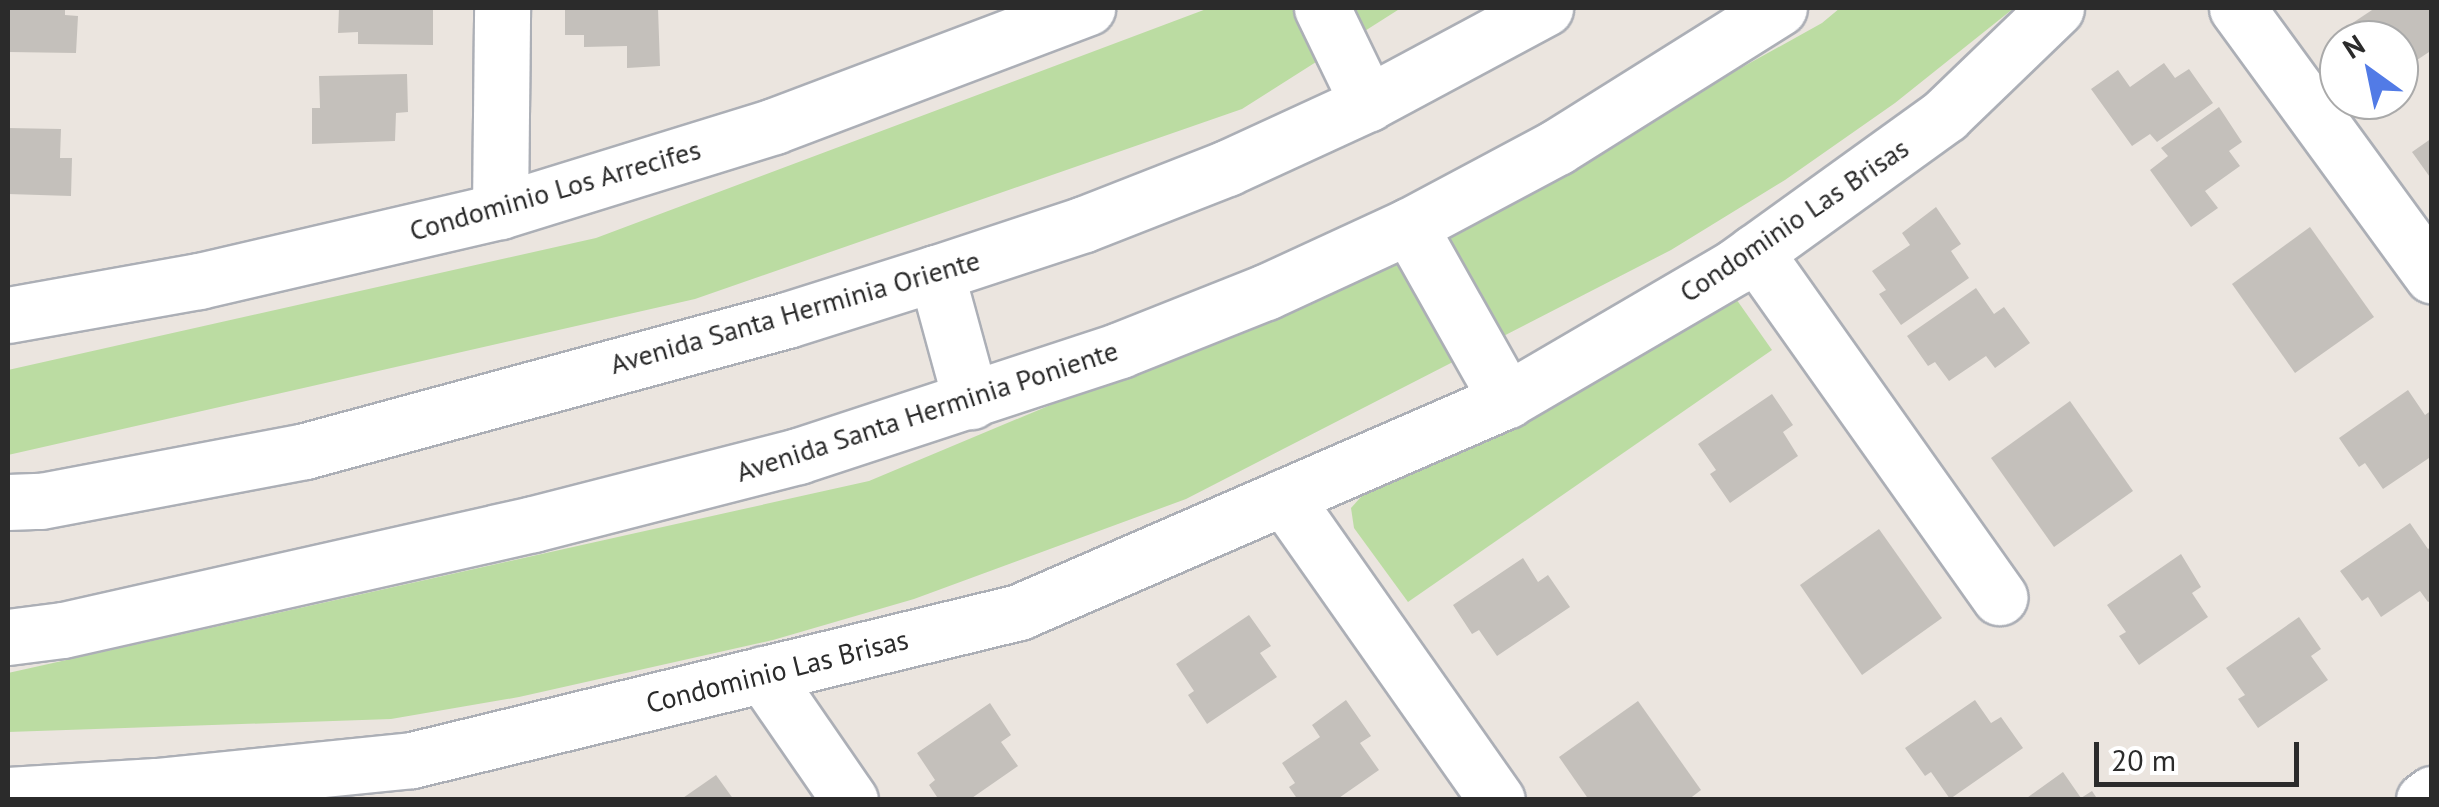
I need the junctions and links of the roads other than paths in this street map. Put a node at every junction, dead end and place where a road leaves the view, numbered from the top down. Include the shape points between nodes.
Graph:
1 (502, 8) edge
2 (1087, 8) edge
3 (1322, 8) edge
4 (1545, 8) edge
5 (1780, 8) edge
6 (2056, 8) edge
7 (2236, 8) edge
8 (1368, 103) junction
9 (500, 211) junction
10 (1410, 226) junction
11 (1755, 252) junction
12 (936, 273) junction
13 (2432, 275) edge
14 (8, 316) edge
15 (1507, 400) junction
16 (971, 401) junction
17 (1284, 497) junction
18 (8, 502) edge
19 (1999, 597) dead end
20 (8, 637) edge
21 (763, 674) junction
22 (161, 793) edge
23 (8, 794) edge
24 (2432, 794) edge
25 (850, 800) edge
26 (1497, 800) edge
27 (2424, 800) edge

1 - 9 street
2 - 9 street, Condominio Los Arrecifes via 774,126
3 - 8 street
4 - 8 street, Avenida Santa Herminia Oriente
5 - 10 street, Avenida Santa Herminia Poniente via 1557,147
6 - 11 street, Condominio Las Brisas via 1945,115
7 - 13 street
8 - 12 street, Avenida Santa Herminia Oriente via 1227,168
9 - 14 street, Condominio Los Arrecifes via 199,281
10 - 15 street
10 - 16 street, Avenida Santa Herminia Poniente via 1175,328
11 - 15 street, Condominio Las Brisas
11 - 19 street
12 - 16 street
12 - 18 street, Avenida Santa Herminia Oriente via 788,320 305,451
15 - 17 street, Condominio Las Brisas
16 - 20 street, Avenida Santa Herminia Poniente via 798,456 533,524
17 - 21 street, Condominio Las Brisas via 1019,612
17 - 26 street
21 - 22 street, Condominio Las Brisas via 412,760
21 - 25 street
22 - 23 street, Condominio Las Brisas
24 - 27 street

